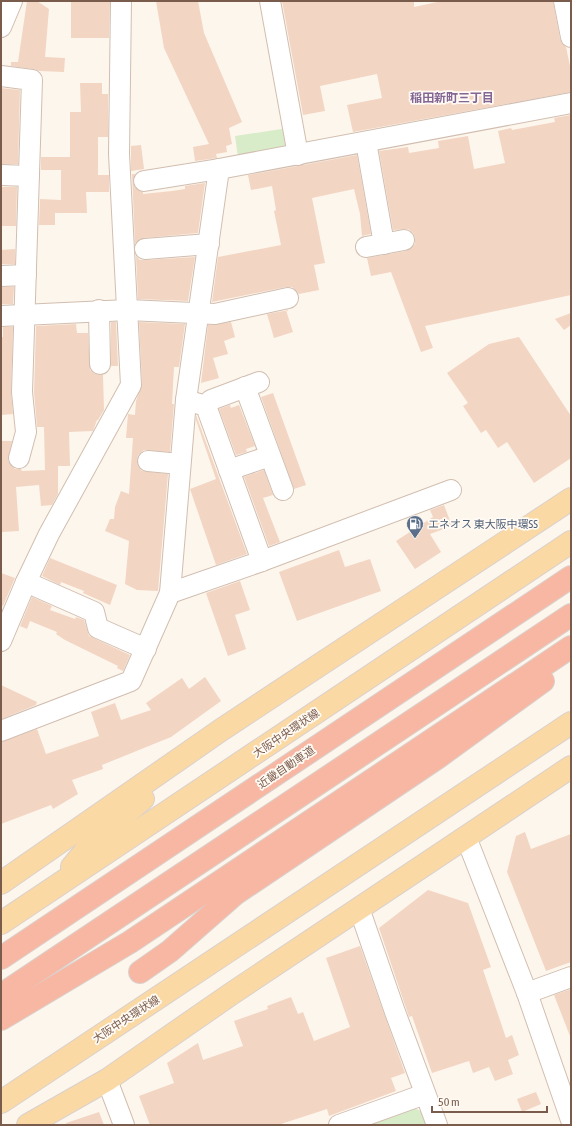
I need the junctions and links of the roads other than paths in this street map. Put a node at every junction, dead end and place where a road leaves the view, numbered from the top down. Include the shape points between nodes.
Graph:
1 (12, 1) edge
2 (121, 1) edge
3 (270, 1) edge
4 (564, 1) edge
5 (1, 27) edge
6 (571, 37) edge
7 (1, 76) edge
8 (571, 103) edge
9 (366, 142) junction
10 (298, 155) junction
11 (219, 169) junction
12 (1, 175) edge
13 (29, 176) junction
14 (144, 181) dead end
15 (404, 240) dead end
16 (209, 244) junction
17 (145, 249) dead end
18 (26, 275) junction
19 (1, 276) edge
20 (288, 298) dead end
21 (99, 310) junction
22 (128, 310) junction
23 (200, 312) junction
24 (25, 314) junction
25 (1, 316) edge
26 (100, 364) dead end
27 (186, 400) junction
28 (206, 406) junction
29 (270, 456) junction
30 (19, 458) dead end
31 (148, 461) dead end
32 (180, 464) junction
33 (230, 470) junction
34 (283, 490) dead end
35 (451, 490) dead end
36 (571, 499) edge
37 (571, 542) edge
38 (262, 561) junction
39 (571, 577) edge
40 (26, 582) junction
41 (170, 593) junction
42 (571, 615) edge
43 (1, 641) edge
44 (571, 647) edge
45 (146, 649) junction
46 (571, 660) edge
47 (571, 723) edge
48 (221, 730) junction
49 (1, 731) edge
50 (571, 739) edge
51 (571, 767) edge
52 (492, 776) junction
53 (466, 837) junction
54 (1, 883) edge
55 (57, 885) junction
56 (359, 908) junction
57 (1, 923) edge
58 (1, 958) edge
59 (140, 972) dead end
60 (571, 977) edge
61 (526, 993) junction
62 (1, 995) edge
63 (1, 1019) edge
64 (107, 1080) junction
65 (425, 1094) junction
66 (1, 1102) edge
67 (571, 1120) edge
68 (28, 1125) edge
69 (124, 1125) edge
70 (339, 1125) edge
71 (437, 1125) edge

1 - 5 street
2 - 22 street via 119,154
3 - 10 street
4 - 6 street
7 - 13 street via 32,80
8 - 9 street
9 - 10 street
9 - 15 street via 375,245
10 - 11 street
11 - 14 street
11 - 16 street
12 - 13 street
13 - 18 street
16 - 17 street
16 - 23 street
18 - 19 street
18 - 24 street
20 - 23 street via 215,314
21 - 22 street
21 - 24 street
21 - 26 street
22 - 23 street
22 - 40 street via 131,385 49,534
23 - 27 street
24 - 25 street
24 - 30 street via 22,392 26,432
27 - 28 street
27 - 32 street
28 - 29 street via 211,400 252,384
28 - 33 street
29 - 33 street
29 - 34 street
31 - 32 street
32 - 41 street
33 - 38 street
35 - 38 street
36 - 48 main road
37 - 55 main road, 大阪中央環状線
38 - 41 street
39 - 58 highway, 近畿自動車道
40 - 43 street
40 - 45 street via 94,612 98,628
41 - 45 street
42 - 62 highway
44 - 63 highway via 130,942
45 - 49 street via 131,681
46 - 59 highway via 492,720 235,894 170,951
47 - 52 main road, 大阪中央環状線
48 - 54 main road
48 - 55 main road via 91,844
50 - 52 main road via 530,765
51 - 53 main road
52 - 66 main road, 大阪中央環状線
53 - 56 main road
53 - 61 street
55 - 57 main road, 大阪中央環状線
56 - 64 main road
56 - 65 street
60 - 61 street
61 - 67 street
64 - 68 main road
64 - 69 street
65 - 70 street
65 - 71 street

